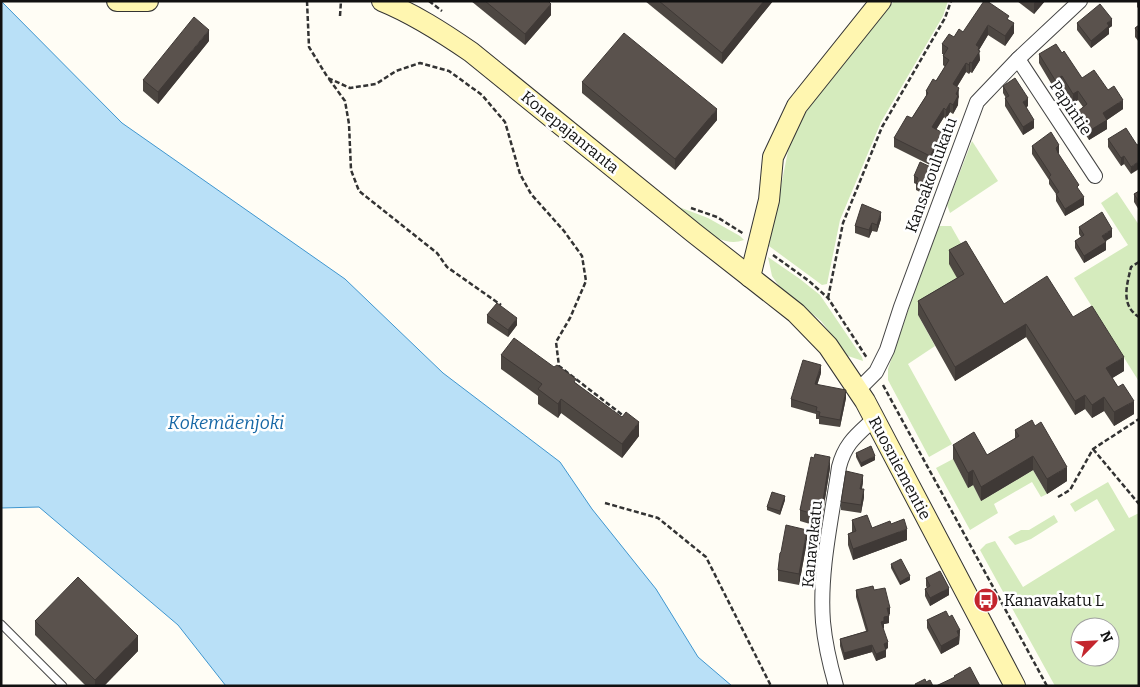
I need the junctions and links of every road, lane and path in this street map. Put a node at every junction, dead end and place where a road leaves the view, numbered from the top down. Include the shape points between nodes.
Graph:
1 (116, 1) edge
2 (148, 1) edge
3 (307, 1) edge
4 (340, 1) edge
5 (382, 1) edge
6 (882, 1) edge
7 (951, 1) edge
8 (1080, 1) edge
9 (340, 16) dead end
10 (1018, 59) junction
11 (328, 78) junction
12 (1095, 176) dead end
13 (1139, 262) edge
14 (750, 277) junction
15 (828, 298) dead end
16 (501, 305) edge
17 (1139, 317) edge
18 (858, 389) junction
19 (626, 418) edge
20 (874, 419) junction
21 (1139, 419) edge
22 (1093, 449) junction
23 (1058, 497) dead end
24 (605, 503) dead end
25 (1139, 504) edge
26 (1, 624) edge
27 (63, 686) edge
28 (771, 686) edge
29 (836, 686) edge
30 (1015, 686) edge

1 - 2 main road
3 - 11 path via 309,47
4 - 9 path
5 - 14 main road, Konepajanranta via 438,29 471,52
6 - 14 main road via 797,106 773,157 769,200
7 - 15 path via 945,18 882,127 843,223
8 - 10 street, Kansakoulukatu
10 - 12 street, Papintie
10 - 18 street, Kansakoulukatu via 977,102 887,350 876,372
11 - 16 path via 345,101 351,170 359,191 437,254 447,267
11 - 19 path via 350,88 376,84 396,71 420,63 449,71 482,95 504,122 520,174 531,194 582,256 586,281 556,342 559,366
13 - 17 path via 1131,267 1125,297 1133,313
14 - 18 main road, Ruosniementie via 796,313 828,346
18 - 20 main road, Ruosniementie
20 - 29 street, Kanavakatu via 842,453 824,572 823,621 827,654
20 - 30 main road, Ruosniementie
21 - 22 path
22 - 23 path via 1070,490
22 - 25 path
24 - 28 path via 658,518 706,557
26 - 27 lane

